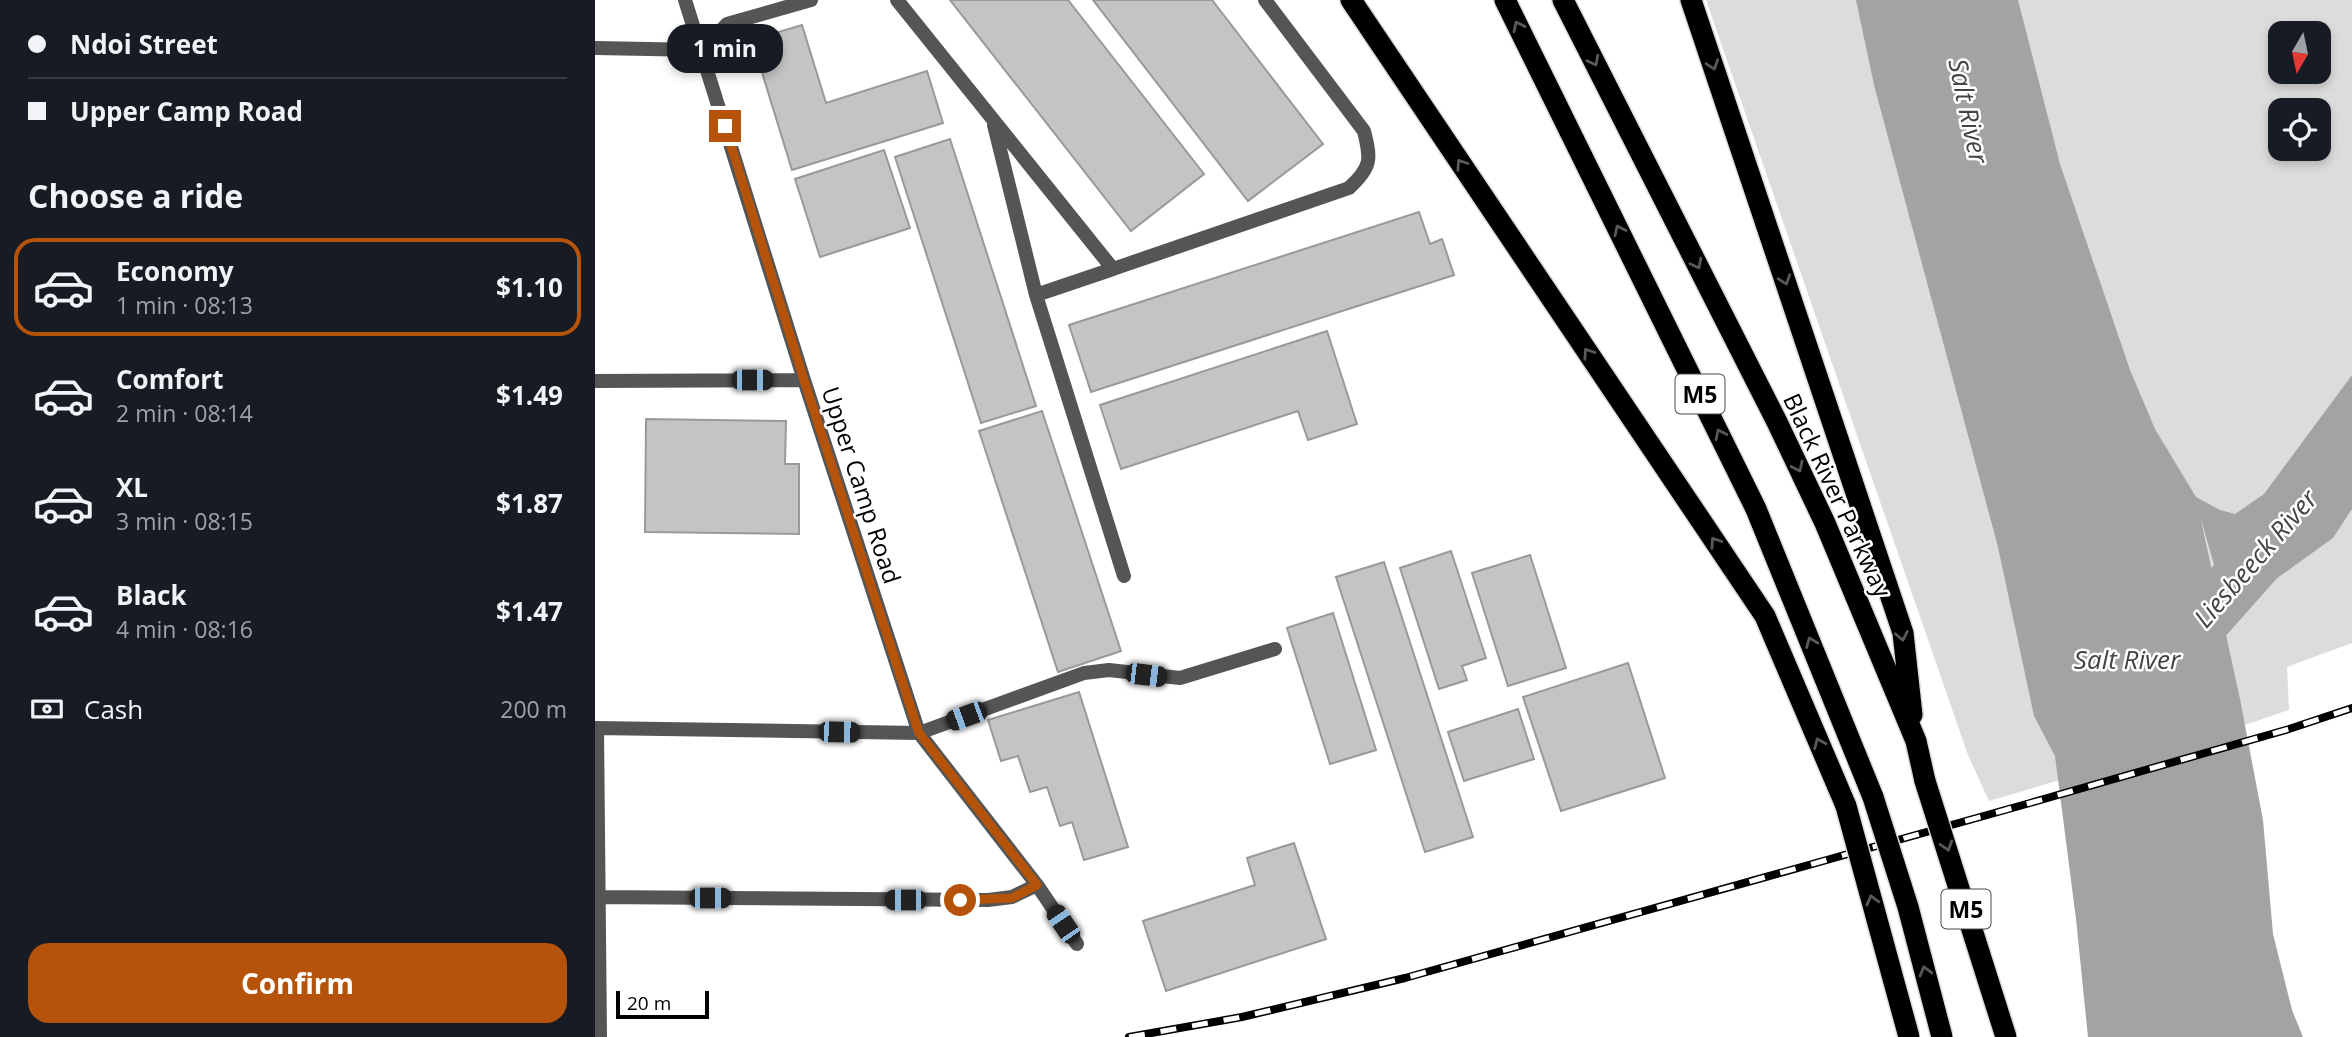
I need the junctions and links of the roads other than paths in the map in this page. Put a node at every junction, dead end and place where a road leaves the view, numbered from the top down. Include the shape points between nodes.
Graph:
1 (685, 0) edge
2 (811, 0) edge
3 (898, 0) edge
4 (1265, 0) edge
5 (1351, 0) edge
6 (1505, 0) edge
7 (1563, 0) edge
8 (1691, 0) edge
9 (595, 48) edge
10 (702, 50) junction
11 (993, 119) junction
12 (1113, 269) junction
13 (1036, 295) junction
14 (804, 380) junction
15 (595, 382) edge
16 (1124, 576) dead end
17 (1275, 649) dead end
18 (596, 729) edge
19 (919, 733) junction
20 (1916, 741) junction
21 (1037, 885) junction
22 (597, 897) edge
23 (1077, 944) dead end
24 (600, 1035) edge
25 (1909, 1037) edge
26 (1942, 1037) edge
27 (2006, 1037) edge

1 - 10 street, Upper Camp Road
2 - 10 street via 727,24
3 - 11 street
4 - 12 street via 1364,131 1370,155 1363,175 1349,188
25 -> 5 highway, bridge via 1846,806 1765,616
26 -> 6 highway, M5, bridge via 1873,797 1756,509
7 -> 20 highway, Black River Parkway / M5 via 1782,432
8 -> 20 highway via 1903,633
9 - 10 street
10 - 14 street, Upper Camp Road
11 - 12 street
11 - 13 street
12 - 13 street
13 - 16 street
14 - 15 street
14 - 19 street, Upper Camp Road
17 - 19 street via 1180,678 1109,670 1084,673
18 - 19 street
18 - 22 street
19 - 21 street, Upper Camp Road
20 -> 27 highway, Black River Parkway / M5, bridge
21 - 22 street via 1012,898 988,900
21 - 23 street, Upper Camp Road
22 - 24 street

